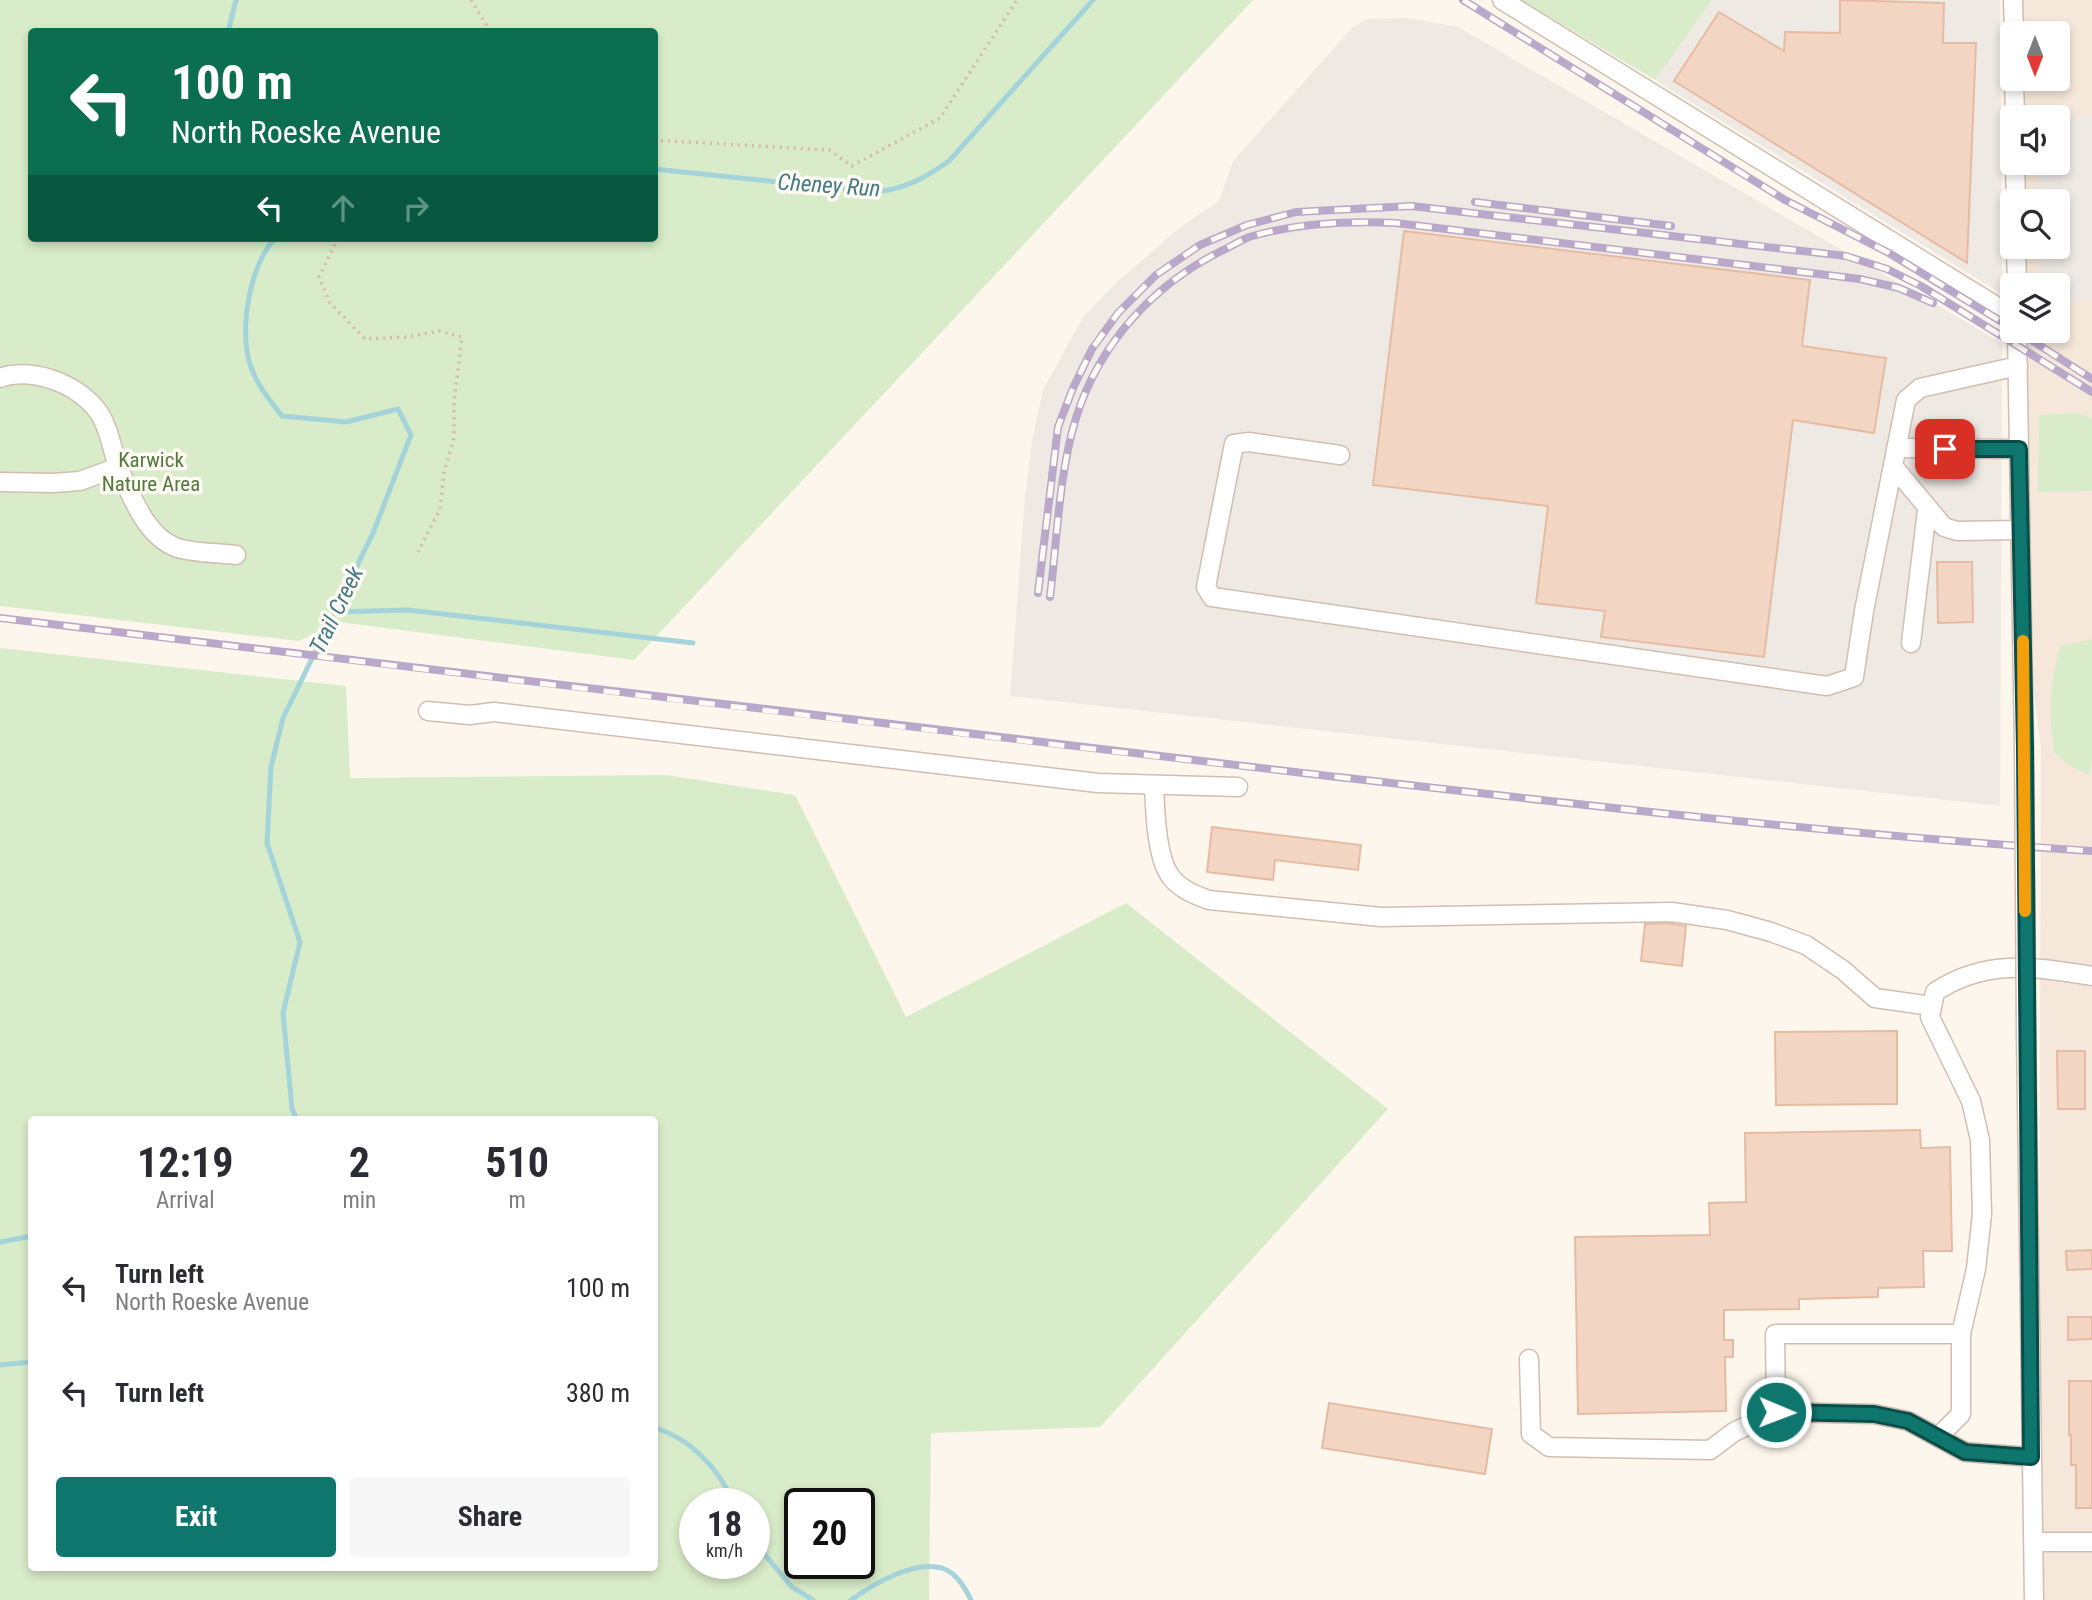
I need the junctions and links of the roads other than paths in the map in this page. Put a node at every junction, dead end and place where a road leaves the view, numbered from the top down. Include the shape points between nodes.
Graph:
1 (1502, 0) edge
2 (2014, 0) edge
3 (2014, 21) edge
4 (2000, 309) edge
5 (2017, 343) edge
6 (2018, 366) junction
7 (0, 378) edge
8 (2019, 449) junction
9 (1340, 455) dead end
10 (1894, 457) junction
11 (118, 467) junction
12 (0, 482) edge
13 (1927, 510) junction
14 (2021, 530) junction
15 (236, 555) dead end
16 (1911, 643) dead end
17 (428, 711) dead end
18 (1154, 785) junction
19 (1238, 787) dead end
20 (2092, 976) edge
21 (1931, 1006) junction
22 (1961, 1334) junction
23 (1529, 1359) dead end
24 (1776, 1412) junction
25 (1938, 1437) junction
26 (2031, 1457) junction
27 (2034, 1542) junction
28 (2092, 1542) edge
29 (2034, 1600) edge

1 - 4 street
2 - 3 street
5 - 6 street
6 - 8 street
6 - 10 street via 1920,388 1906,400
7 - 11 street via 27,375 49,379 90,402 103,420
8 - 10 street
8 - 14 street
9 - 10 street via 1249,442 1234,444 1206,587 1212,597 1827,686 1854,677
10 - 13 street
11 - 12 street via 80,481
11 - 15 street via 148,526 175,547
13 - 14 street via 1944,527 1957,531
13 - 16 street
14 - 26 street, bridge
17 - 18 street via 494,712 1098,783
18 - 19 street
18 - 21 street via 1164,864 1190,893 1209,900 1381,918 1672,912 1727,920 1805,945 1875,998
20 - 21 street via 2051,968 2001,968 1957,978 1936,992
21 - 22 street via 1930,1017 1971,1101 1980,1140 1982,1214 1976,1269
22 - 24 street via 1775,1334
22 - 25 street via 1961,1414
23 - 24 street via 1531,1434 1549,1447 1710,1450 1734,1432
24 - 25 street via 1874,1414 1908,1421
25 - 26 street via 1965,1452
26 - 27 street
27 - 28 street
27 - 29 street

